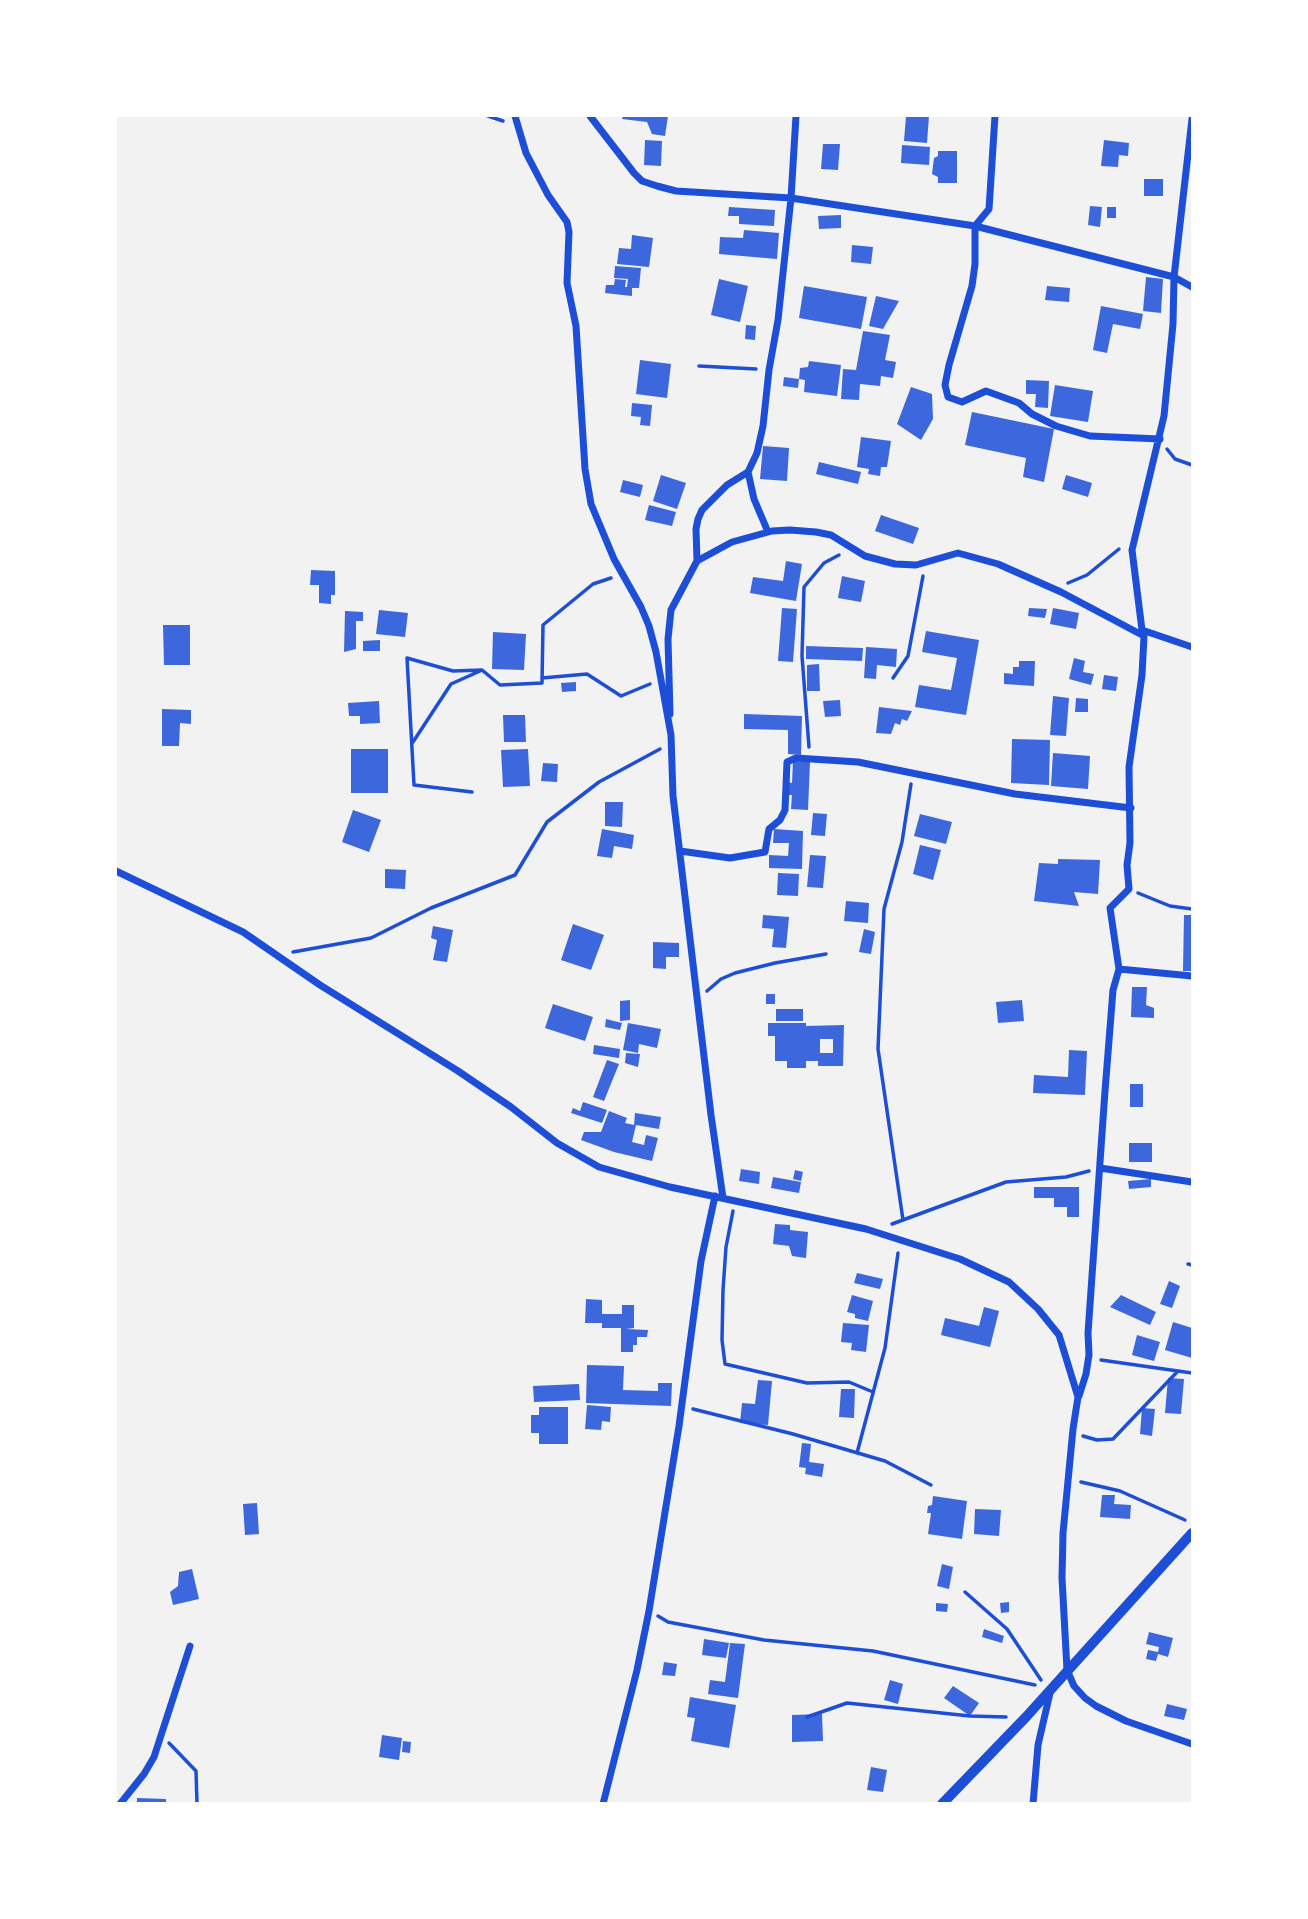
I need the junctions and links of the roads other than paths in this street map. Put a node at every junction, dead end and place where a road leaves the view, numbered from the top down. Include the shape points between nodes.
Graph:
1 (515, 116) edge
2 (590, 116) edge
3 (796, 116) edge
4 (995, 116) edge
5 (1192, 119) edge
6 (791, 198) junction
7 (975, 226) junction
8 (1174, 277) junction
9 (1192, 287) edge
10 (1160, 439) junction
11 (748, 472) junction
12 (768, 532) junction
13 (697, 561) junction
14 (1143, 633) junction
15 (1192, 648) edge
16 (671, 739) junction
17 (1131, 808) junction
18 (680, 851) junction
19 (116, 871) edge
20 (1119, 969) junction
21 (1192, 976) edge
22 (1100, 1168) junction
23 (1192, 1182) edge
24 (719, 1197) junction
25 (1078, 1397) junction
26 (1192, 1533) edge
27 (190, 1646) dead end
28 (1067, 1670) junction
29 (1051, 1689) junction
30 (1192, 1744) edge
31 (120, 1804) edge
32 (603, 1804) edge
33 (942, 1804) edge
34 (1033, 1804) edge

1 - 16 street via 526,153 569,228 567,284 576,326 585,469 597,520 649,626
2 - 6 street via 634,173 649,184 676,191
3 - 6 street
4 - 7 street via 989,209
5 - 8 street
6 - 7 street
6 - 11 street via 763,426
7 - 8 street
7 - 10 street via 972,286 949,365 948,397 962,402 986,391 1019,403 1056,426 1090,436
8 - 9 street
8 - 10 street
10 - 14 street via 1132,550
11 - 12 street
11 - 13 street via 702,510 696,529
12 - 13 street via 732,542
12 - 14 street via 831,535 865,556 895,564 916,565 965,554 1053,589
13 - 16 street via 671,610
14 - 15 street
14 - 17 street via 1129,767
16 - 18 street
17 - 18 street via 1015,794 870,764 796,758 787,762 785,810 769,829 765,852 730,858
17 - 20 street via 1129,889 1111,908
18 - 24 street
19 - 24 street via 243,933 599,1167
20 - 21 street
20 - 22 street via 1113,990
22 - 23 street
22 - 25 street via 1089,1355
24 - 25 street via 900,1240 960,1259 1009,1282 1059,1335
24 - 32 street via 701,1261 649,1611
25 - 28 street via 1063,1533
26 - 28 street
27 - 31 street via 154,1757
28 - 29 street
28 - 30 street via 1074,1686 1096,1706
29 - 33 street
29 - 34 street via 1038,1745

